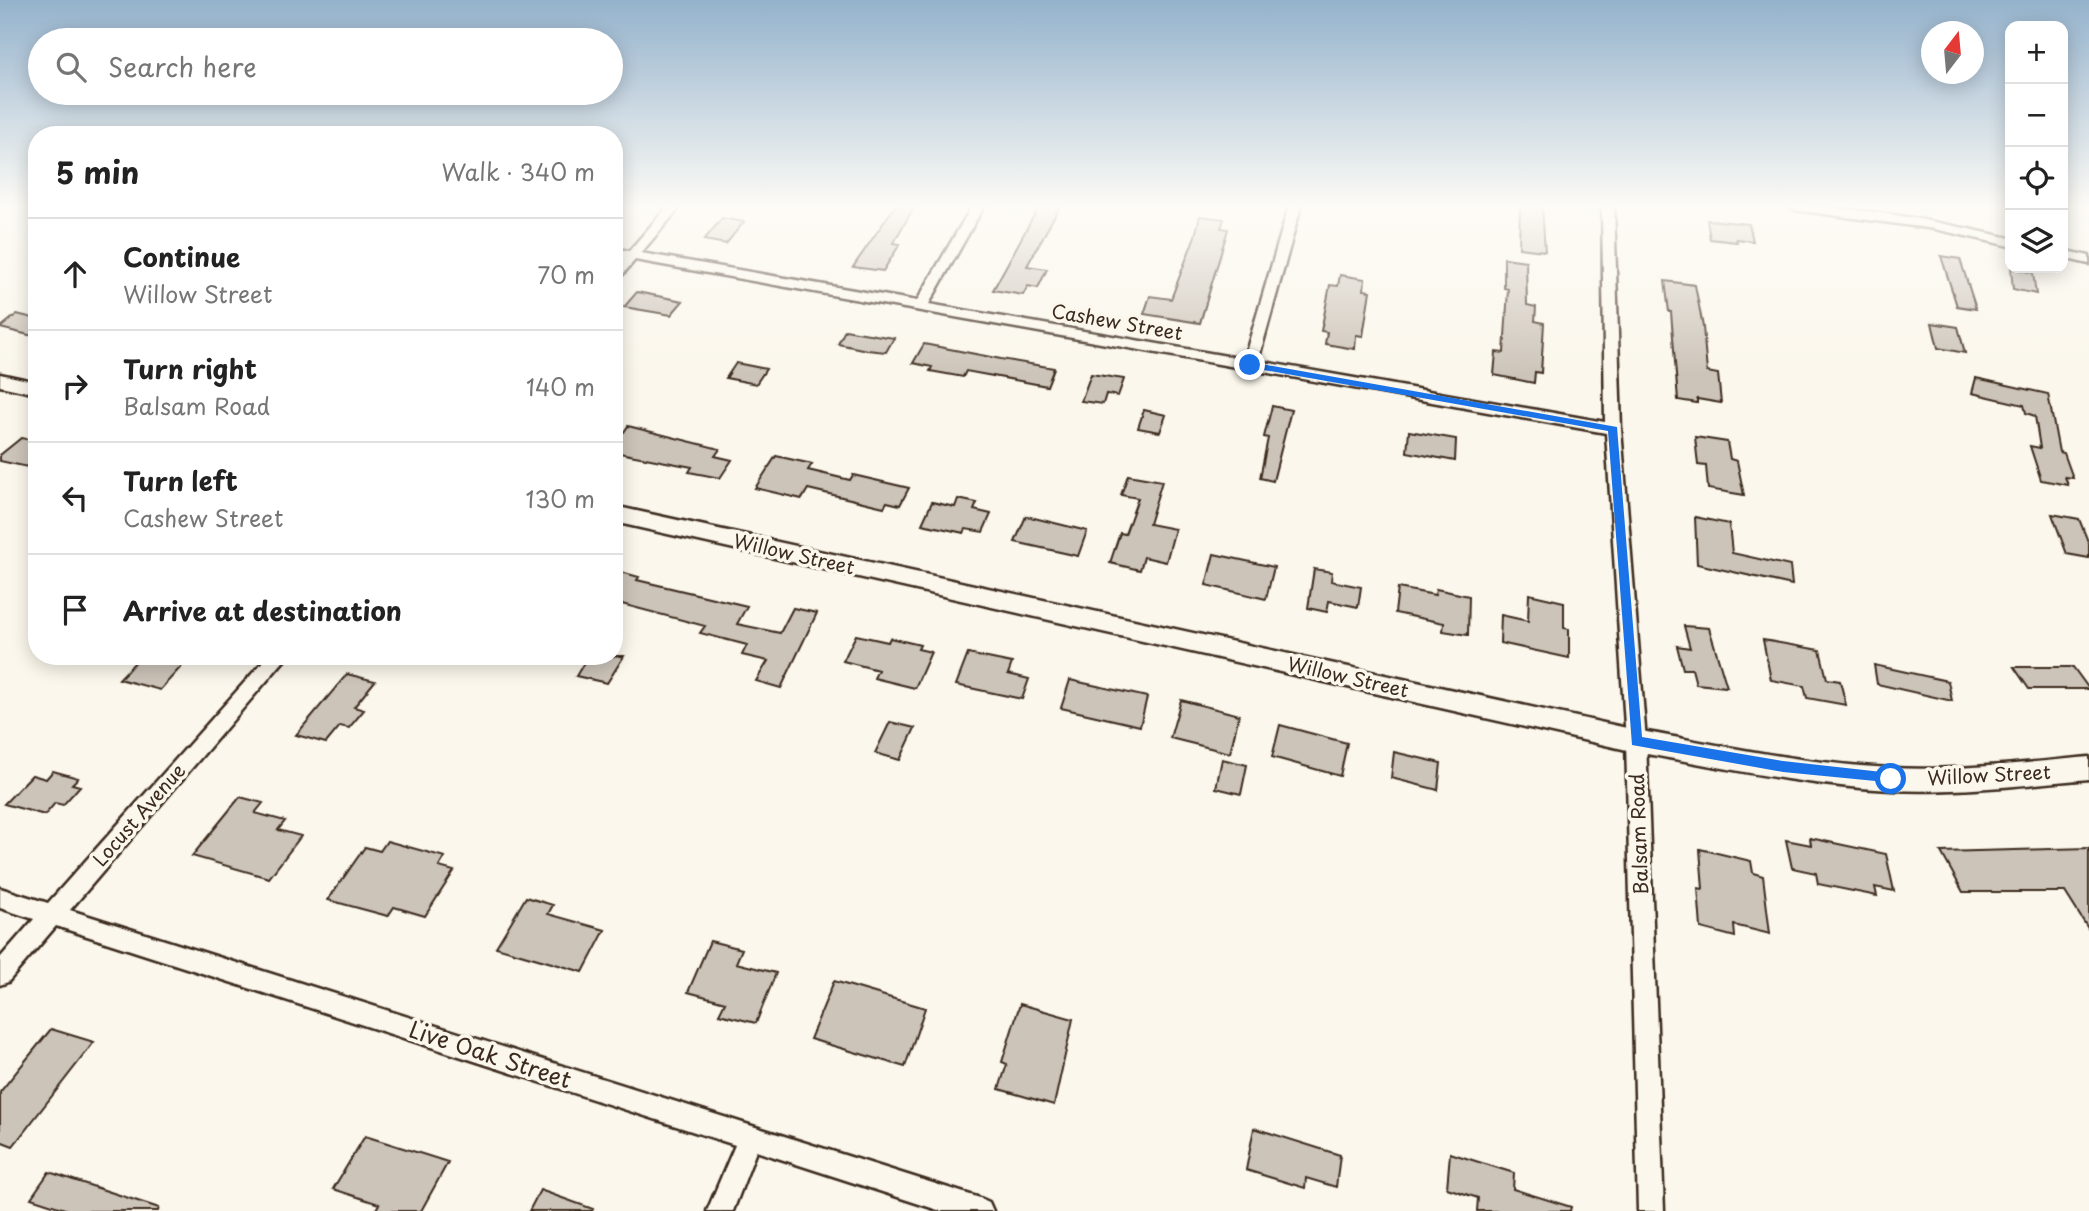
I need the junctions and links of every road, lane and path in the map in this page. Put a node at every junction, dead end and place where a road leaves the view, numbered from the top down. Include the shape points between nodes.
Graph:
1 (675, 263) edge
2 (946, 263) edge
3 (1279, 263) edge
4 (1609, 263) edge
5 (921, 306) junction
6 (1250, 365) junction
7 (0, 380) edge
8 (28, 386) edge
9 (1613, 429) junction
10 (623, 516) edge
11 (271, 665) edge
12 (1636, 741) junction
13 (2089, 768) edge
14 (0, 898) edge
15 (52, 914) junction
16 (0, 974) edge
17 (749, 1139) junction
18 (720, 1211) edge
19 (980, 1211) edge
20 (1651, 1211) edge

1 - 5 street, Cashew Street
2 - 5 street
3 - 6 street
4 - 9 street, Balsam Road
5 - 6 street, Cashew Street
6 - 9 street, Cashew Street
7 - 8 street
9 - 12 street, Balsam Road
10 - 12 street, Willow Street
11 - 15 street, Locust Avenue
12 - 13 street, Willow Street via 1891,779
12 - 20 street, Balsam Road
14 - 15 street, Live Oak Street
15 - 16 street, Locust Avenue
15 - 17 street, Live Oak Street
17 - 18 street
17 - 19 street, Live Oak Street

